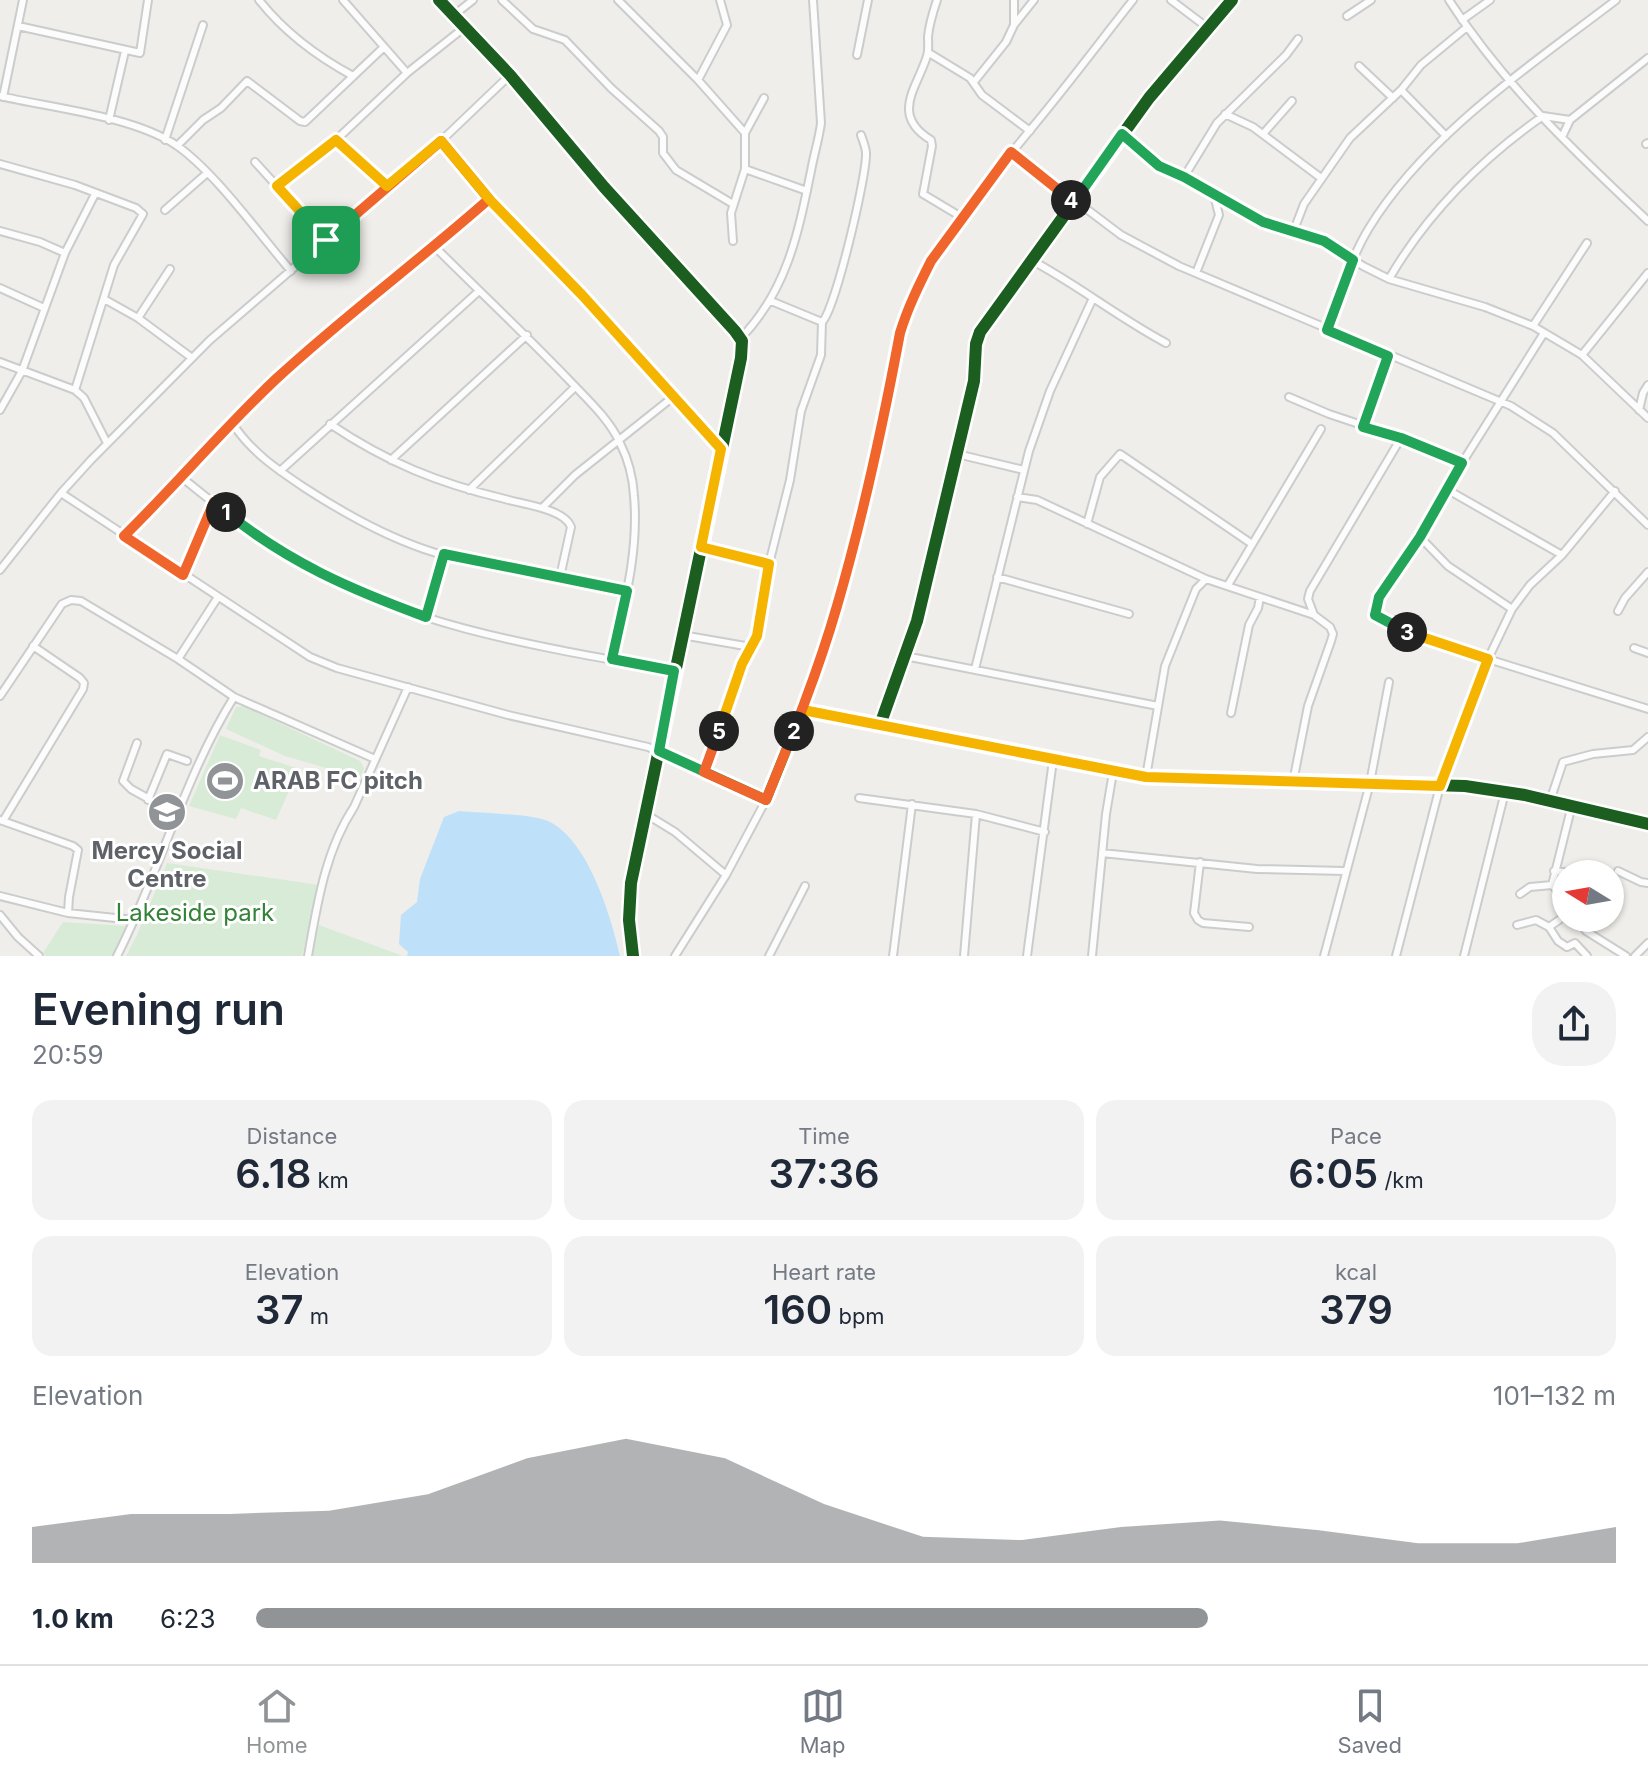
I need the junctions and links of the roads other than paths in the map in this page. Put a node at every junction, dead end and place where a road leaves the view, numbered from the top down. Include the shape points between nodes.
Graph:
1 (23, 0) edge
2 (148, 0) edge
3 (259, 0) edge
4 (343, 0) edge
5 (439, 0) edge
6 (473, 0) edge
7 (502, 0) edge
8 (618, 0) edge
9 (720, 0) edge
10 (813, 0) edge
11 (868, 0) edge
12 (937, 0) edge
13 (1014, 0) edge
14 (1033, 0) edge
15 (1171, 0) edge
16 (1232, 0) edge
17 (1371, 0) edge
18 (1449, 0) edge
19 (1490, 0) edge
20 (1616, 0) edge
21 (1131, 1) edge
22 (454, 15) junction
23 (1347, 16) dead end
24 (1462, 20) junction
25 (203, 25) dead end
26 (1014, 25) junction
27 (18, 26) junction
28 (465, 27) junction
29 (1467, 27) junction
30 (1208, 28) junction
31 (1298, 39) dead end
32 (384, 47) junction
33 (125, 51) junction
34 (929, 53) junction
35 (857, 55) dead end
36 (1648, 58) edge
37 (1359, 66) dead end
38 (407, 73) junction
39 (510, 75) junction
40 (353, 76) junction
41 (698, 80) junction
42 (1510, 81) junction
43 (974, 82) junction
44 (1401, 90) junction
45 (1, 96) edge
46 (764, 98) dead end
47 (1393, 98) junction
48 (1238, 100) junction
49 (1292, 101) dead end
50 (1225, 114) junction
51 (1543, 116) junction
52 (109, 120) junction
53 (1243, 120) junction
54 (1570, 120) junction
55 (1030, 131) junction
56 (745, 133) junction
57 (1122, 134) junction
58 (1263, 134) junction
59 (861, 135) dead end
60 (1446, 136) junction
61 (1562, 137) junction
62 (165, 140) junction
63 (336, 140) junction
64 (441, 141) junction
65 (177, 146) junction
66 (1011, 152) junction
67 (255, 162) dead end
68 (0, 164) edge
69 (745, 169) junction
70 (206, 174) junction
71 (1184, 177) junction
72 (1321, 178) junction
73 (277, 186) junction
74 (387, 186) junction
75 (807, 191) junction
76 (95, 194) junction
77 (1214, 195) junction
78 (489, 199) junction
79 (1074, 202) junction
80 (733, 204) junction
81 (165, 210) dead end
82 (963, 218) junction
83 (1648, 221) edge
84 (1294, 230) junction
85 (0, 231) edge
86 (326, 240) junction
87 (733, 241) dead end
88 (1587, 243) dead end
89 (435, 247) junction
90 (65, 253) junction
91 (1031, 260) junction
92 (1353, 260) junction
93 (170, 269) dead end
94 (291, 271) junction
95 (1196, 273) junction
96 (1648, 273) edge
97 (1389, 279) junction
98 (0, 288) edge
99 (479, 291) junction
100 (1093, 298) junction
101 (104, 299) junction
102 (771, 301) junction
103 (44, 308) junction
104 (138, 318) junction
105 (822, 322) junction
106 (1533, 326) junction
107 (1327, 330) junction
108 (1544, 333) junction
109 (527, 335) junction
110 (741, 338) junction
111 (1166, 343) dead end
112 (1582, 355) junction
113 (1388, 356) junction
114 (192, 358) junction
115 (0, 362) edge
116 (22, 371) junction
117 (1648, 385) edge
118 (575, 387) junction
119 (75, 390) junction
120 (1643, 393) junction
121 (1625, 396) junction
122 (673, 397) junction
123 (1289, 397) dead end
124 (1501, 401) junction
125 (0, 410) edge
126 (1639, 410) junction
127 (1648, 418) edge
128 (233, 424) junction
129 (330, 424) junction
130 (1363, 427) junction
131 (1321, 429) dead end
132 (1401, 438) junction
133 (619, 440) junction
134 (107, 443) junction
135 (721, 449) junction
136 (957, 454) junction
137 (391, 460) junction
138 (1462, 463) junction
139 (1024, 470) junction
140 (280, 471) junction
141 (180, 476) junction
142 (469, 490) junction
143 (1448, 490) junction
144 (1615, 491) junction
145 (61, 493) junction
146 (1017, 497) junction
147 (214, 502) junction
148 (542, 508) junction
149 (1087, 524) junction
150 (1648, 525) edge
151 (124, 536) junction
152 (1420, 537) junction
153 (1252, 544) junction
154 (701, 547) junction
155 (444, 554) junction
156 (1562, 555) junction
157 (769, 564) junction
158 (0, 570) edge
159 (1648, 572) edge
160 (183, 575) junction
161 (560, 577) junction
162 (997, 577) junction
163 (1206, 579) junction
164 (1228, 585) junction
165 (627, 591) junction
166 (218, 597) junction
167 (1260, 597) junction
168 (1512, 609) junction
169 (1618, 611) dead end
170 (1129, 614) dead end
171 (1314, 615) junction
172 (426, 617) junction
173 (682, 635) junction
174 (33, 646) junction
175 (751, 647) junction
176 (1634, 648) dead end
177 (1648, 653) edge
178 (905, 656) junction
179 (178, 659) junction
180 (612, 659) junction
181 (1488, 659) junction
182 (975, 669) junction
183 (674, 671) junction
184 (1389, 682) dead end
185 (408, 687) junction
186 (0, 696) edge
187 (234, 697) junction
188 (1158, 706) junction
189 (1648, 709) edge
190 (803, 710) junction
191 (1231, 713) dead end
192 (880, 725) junction
193 (1648, 737) edge
194 (137, 743) dead end
195 (659, 751) junction
196 (375, 759) junction
197 (1053, 760) junction
198 (187, 761) dead end
199 (704, 772) junction
200 (1113, 772) junction
201 (1146, 777) junction
202 (1293, 782) junction
203 (1370, 783) junction
204 (1440, 786) junction
205 (1505, 792) junction
206 (859, 798) dead end
207 (148, 800) junction
208 (766, 800) junction
209 (1550, 801) junction
210 (912, 804) junction
211 (1572, 805) junction
212 (644, 813) junction
213 (976, 814) junction
214 (178, 815) junction
215 (1, 821) edge
216 (1648, 824) edge
217 (1045, 832) junction
218 (1102, 853) junction
219 (1557, 860) edge
220 (1200, 862) junction
221 (1345, 871) junction
222 (1624, 874) edge
223 (726, 875) junction
224 (1648, 883) edge
225 (1552, 885) edge
226 (805, 886) dead end
227 (1520, 894) dead end
228 (0, 896) edge
229 (68, 913) junction
230 (0, 915) edge
231 (134, 920) junction
232 (1517, 925) dead end
233 (1552, 925) edge
234 (1249, 927) dead end
235 (1549, 927) junction
236 (1585, 932) edge
237 (1588, 932) edge
238 (1575, 943) junction
239 (1648, 943) edge
240 (39, 956) edge
241 (117, 956) edge
242 (308, 956) edge
243 (633, 956) edge
244 (675, 956) edge
245 (769, 956) edge
246 (893, 956) edge
247 (964, 956) edge
248 (1027, 956) edge
249 (1092, 956) edge
250 (1324, 956) edge
251 (1396, 956) edge
252 (1464, 956) edge
253 (1587, 956) edge
254 (1626, 956) edge
255 (1635, 956) edge

1 - 27 street
2 - 33 street via 142,50
3 - 40 street via 300,43
4 - 32 street
5 - 22 street
6 - 22 street
7 - 80 street via 538,32 565,40 659,131 663,153 676,170
8 - 41 street
9 - 41 street via 727,25
10 - 75 street via 821,123
11 - 35 street
12 - 34 street
13 - 26 street
14 - 26 street
15 - 30 street
16 - 30 street
17 - 23 street
18 - 24 street
19 - 24 street
20 - 42 street
21 - 55 street
22 - 28 street
24 - 29 street
25 - 62 street
26 - 43 street
27 - 33 street
27 - 45 street
28 - 38 street
28 - 39 street
29 - 42 street
29 - 44 street via 1421,65
30 - 57 street
31 - 48 street
32 - 38 street
32 - 40 street
33 - 52 street
34 - 43 street
34 - 82 street via 908,105 915,125 931,140 923,194
36 - 54 street
37 - 47 street
38 - 63 street
39 - 64 street
39 - 110 street
40 - 65 street via 305,122 244,82
41 - 56 street
42 - 51 street
42 - 60 street
43 - 55 street via 982,95
44 - 47 street
44 - 60 street
45 - 52 street
46 - 56 street
47 - 72 street via 1358,129
48 - 50 street
48 - 53 street
49 - 58 street
50 - 53 street
50 - 71 street
51 - 54 street
51 - 61 street
51 - 97 street via 1449,198
52 - 62 street
53 - 58 street
54 - 61 street
55 - 66 street
56 - 69 street
57 - 71 street via 1159,166
57 - 79 street
58 - 72 street
59 - 105 street via 866,152 856,212 835,294
60 - 92 street via 1378,214
61 - 83 street
62 - 65 street
63 - 73 street
63 - 74 street
64 - 74 street
64 - 78 street
65 - 70 street
66 - 79 street
66 - 82 street
67 - 73 street
68 - 76 street
69 - 75 street
69 - 80 street
70 - 81 street
70 - 94 street
71 - 77 street
72 - 84 street
73 - 86 street
74 - 86 street
75 - 102 street
76 - 90 street
76 - 101 street via 143,214 114,265
77 - 84 street via 1263,222
77 - 95 street via 1219,215
78 - 89 street
78 - 122 street
79 - 91 street
79 - 95 street via 1121,235
80 - 87 street
82 - 190 street via 931,261 904,320 850,561
84 - 92 street
85 - 90 street
86 - 94 street
88 - 106 street
89 - 99 street
89 - 128 street via 346,317
90 - 103 street
91 - 100 street
91 - 136 street via 980,332
92 - 97 street
92 - 107 street
93 - 104 street
94 - 114 street
95 - 107 street
96 - 112 street
97 - 106 street
98 - 103 street
99 - 109 street
99 - 129 street
100 - 111 street
100 - 139 street via 1050,391
101 - 104 street
101 - 119 street
102 - 105 street
102 - 110 street
103 - 116 street
104 - 114 street
105 - 157 street via 821,355 801,411
106 - 108 street
107 - 113 street
108 - 112 street
108 - 124 street
109 - 118 street
109 - 137 street
110 - 135 street
112 - 121 street
113 - 124 street
113 - 130 street
114 - 134 street
115 - 116 street
116 - 119 street
116 - 125 street
117 - 120 street
118 - 133 street
118 - 142 street
119 - 134 street
120 - 121 street
120 - 126 street
121 - 126 street
122 - 133 street
122 - 135 street
123 - 130 street
124 - 138 street
124 - 144 street via 1553,433
126 - 127 street
128 - 140 street
128 - 141 street
129 - 137 street
129 - 140 street
130 - 132 street
131 - 153 street
132 - 138 street
132 - 171 street via 1310,591
133 - 148 street
133 - 165 street via 634,493
134 - 145 street
135 - 154 street
136 - 139 street
136 - 178 street
137 - 142 street
138 - 143 street
139 - 146 street
140 - 155 street via 385,532
141 - 147 street
141 - 151 street
142 - 148 street
143 - 152 street
143 - 156 street
144 - 150 street
144 - 156 street
145 - 151 street
145 - 158 street
146 - 149 street via 1037,500
146 - 162 street
147 - 160 street
147 - 172 street via 303,565
148 - 161 street via 570,522
149 - 153 street via 1100,477 1120,454
149 - 163 street
151 - 160 street
152 - 168 street via 1448,566
152 - 181 street via 1379,597 1375,615 1424,639
153 - 164 street
154 - 157 street
154 - 173 street
155 - 161 street
155 - 172 street
156 - 168 street
157 - 175 street
159 - 169 street
160 - 166 street
161 - 165 street
162 - 170 street
162 - 182 street
163 - 164 street
163 - 188 street via 1196,589 1169,651
164 - 167 street
165 - 180 street
166 - 179 street
166 - 185 street via 310,657
167 - 171 street
167 - 191 street
168 - 181 street
171 - 202 street via 1333,634 1308,706
172 - 180 street
173 - 175 street
173 - 183 street
174 - 179 street via 62,604 71,600
174 - 186 street
174 - 215 street via 80,678 83,689
175 - 199 street
176 - 177 street
178 - 182 street
178 - 192 street
179 - 187 street
180 - 183 street
181 - 189 street
181 - 204 street
182 - 188 street
183 - 195 street
184 - 203 street
185 - 195 street
185 - 196 street
187 - 196 street
187 - 214 street
188 - 201 street
190 - 192 street
190 - 208 street
192 - 197 street
193 - 209 street via 1633,750 1563,762
194 - 207 street via 123,781
195 - 199 street
195 - 212 street
196 - 242 street via 324,876
197 - 200 street
197 - 217 street
198 - 207 street via 167,754
199 - 208 street
200 - 201 street
200 - 218 street
201 - 202 street
202 - 203 street
203 - 204 street
203 - 221 street
204 - 205 street
204 - 251 street
205 - 209 street
205 - 252 street
206 - 210 street
207 - 214 street
208 - 223 street
209 - 211 street
210 - 213 street
210 - 246 street
211 - 216 street
211 - 219 street
212 - 223 street
212 - 243 street via 631,883
213 - 217 street
213 - 247 street
214 - 231 street
215 - 229 street via 78,850
217 - 248 street
218 - 220 street
218 - 249 street
220 - 221 street
220 - 234 street via 1194,913 1198,920
221 - 250 street
222 - 224 street
223 - 244 street
225 - 227 street via 1530,887
226 - 245 street
228 - 229 street
229 - 231 street
230 - 240 street
231 - 241 street
232 - 235 street via 1536,920
233 - 235 street
235 - 238 street via 1567,947
236 - 238 street
237 - 254 street
238 - 253 street
239 - 255 street

